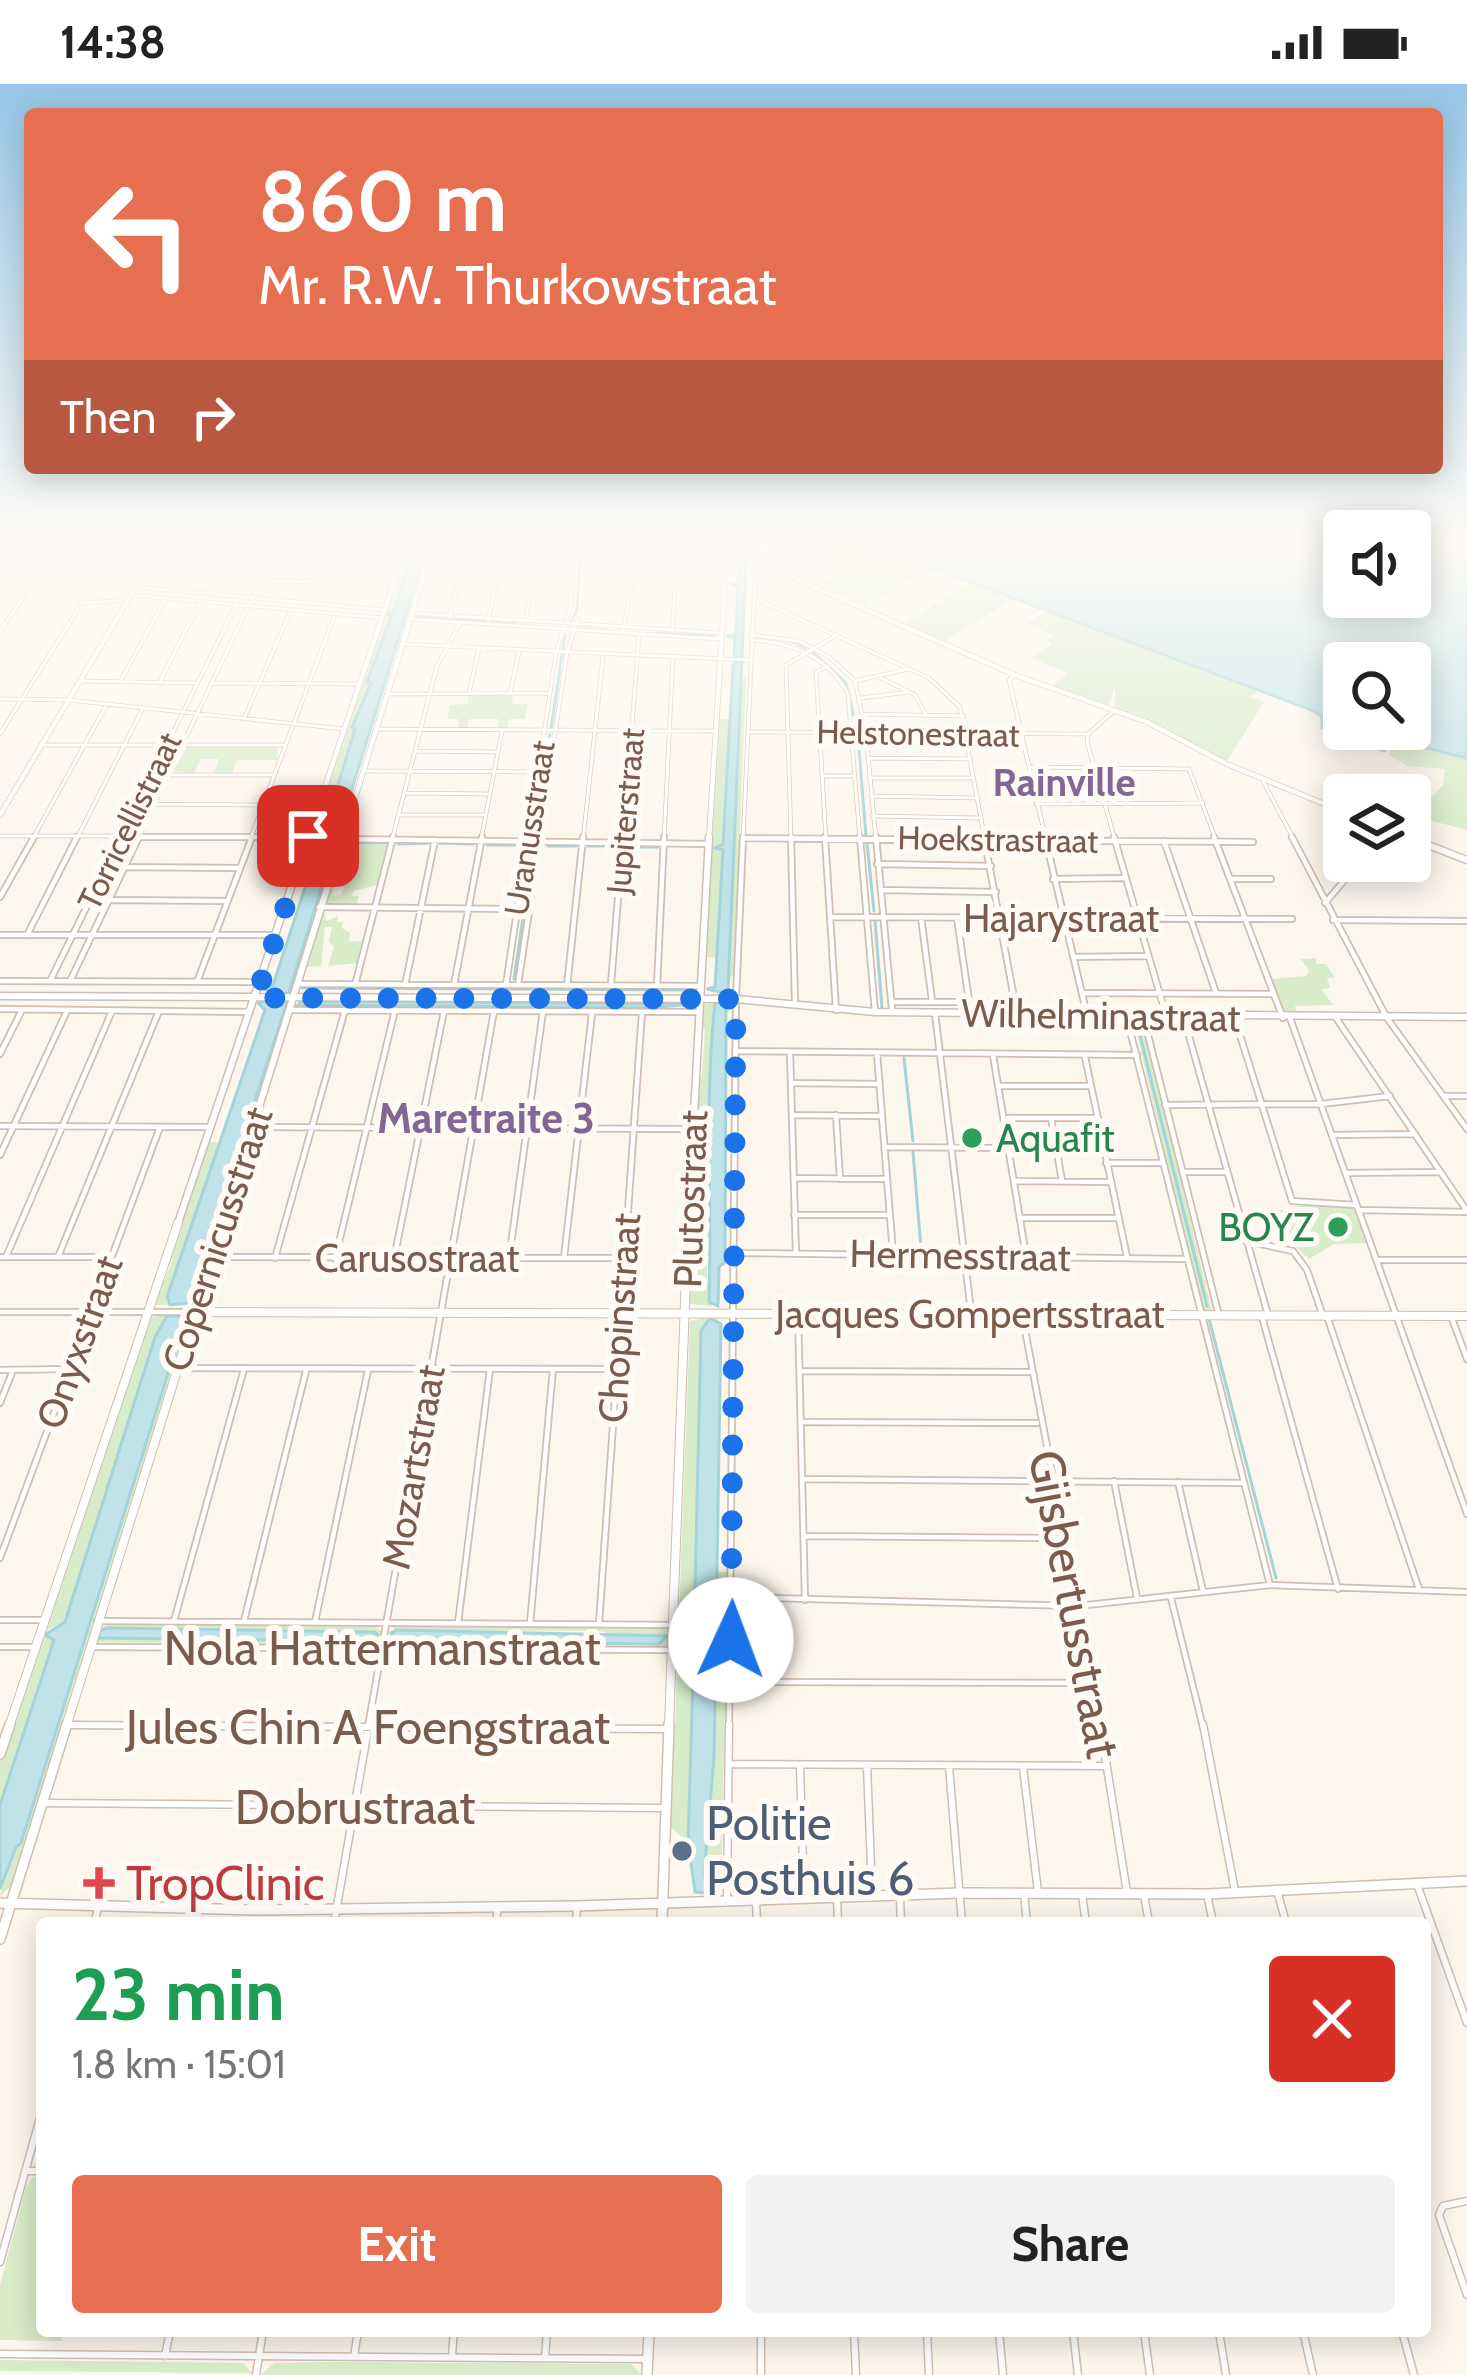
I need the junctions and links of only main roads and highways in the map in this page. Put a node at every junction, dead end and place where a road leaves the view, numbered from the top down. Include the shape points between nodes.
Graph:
1 (952, 647) edge
2 (1323, 804) edge
3 (1431, 846) edge
4 (1467, 860) edge

1 - 2 main road
3 - 4 main road

